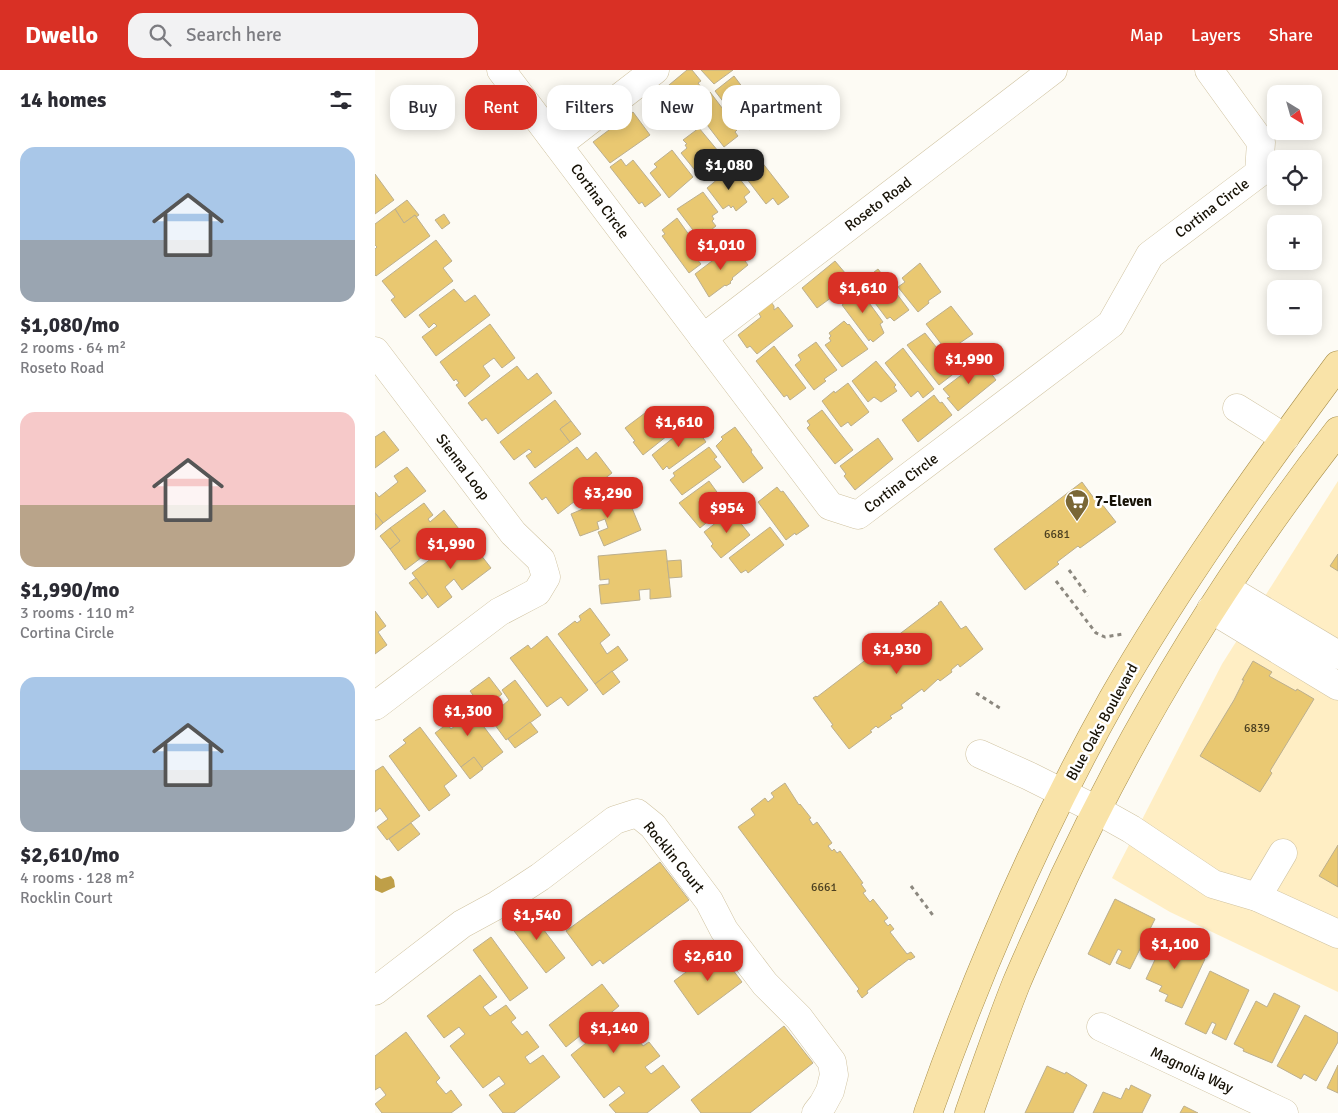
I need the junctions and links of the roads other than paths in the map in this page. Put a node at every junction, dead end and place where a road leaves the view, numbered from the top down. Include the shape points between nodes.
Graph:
1 (501, 70) edge
2 (655, 70) edge
3 (1053, 70) edge
4 (1209, 70) edge
5 (558, 145) junction
6 (703, 338) junction
7 (375, 351) edge
8 (1338, 365) edge
9 (1237, 408) dead end
10 (1338, 431) edge
11 (1285, 438) junction
12 (1218, 599) junction
13 (1338, 655) edge
14 (1338, 686) edge
15 (375, 706) edge
16 (980, 754) dead end
17 (1063, 794) junction
18 (1097, 810) junction
19 (1283, 853) dead end
20 (1257, 897) junction
21 (1338, 934) edge
22 (375, 991) edge
23 (1101, 1027) dead end
24 (816, 1113) edge
25 (928, 1113) edge
26 (969, 1113) edge
27 (1284, 1113) edge

1 - 5 street, Cortina Circle
2 - 5 street
3 - 6 street, Roseto Road
4 - 6 street, Cortina Circle via 1261,142 1259,173 1150,255 1111,324 858,515 831,506
5 - 6 street, Cortina Circle
7 - 15 street, Sienna Loop via 513,533 541,560 546,577 537,592 499,612
8 - 11 main road, Blue Oaks Boulevard
9 - 11 street
10 - 12 main road
11 - 17 main road, Blue Oaks Boulevard via 1223,524 1151,636 1112,700
12 - 13 street
12 - 14 street
12 - 18 main road via 1145,720
16 - 17 street
17 - 18 street
17 - 25 main road, Blue Oaks Boulevard via 982,968
18 - 20 street via 1213,884
18 - 26 main road via 1017,983
19 - 20 street
20 - 21 street
22 - 24 street, Rocklin Court via 462,924 540,877 615,820 637,813 653,826 765,984 799,1018 832,1062 834,1075 830,1091
23 - 27 street, Magnolia Way

